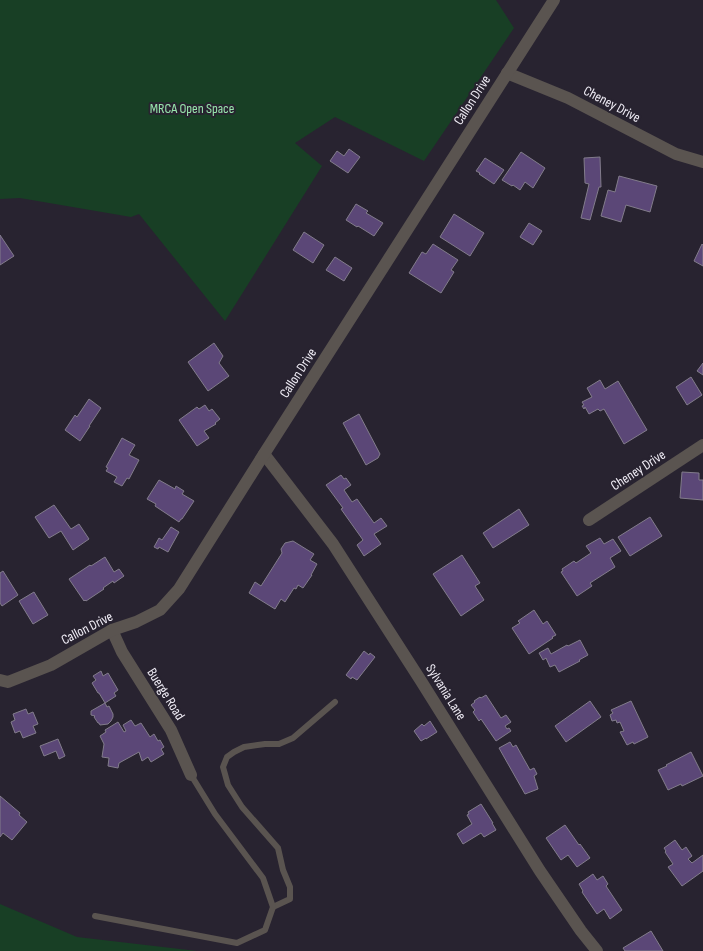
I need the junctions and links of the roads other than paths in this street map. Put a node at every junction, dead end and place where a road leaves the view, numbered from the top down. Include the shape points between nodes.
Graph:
1 (554, 0) edge
2 (507, 72) junction
3 (703, 162) edge
4 (703, 445) edge
5 (264, 454) junction
6 (588, 520) dead end
7 (112, 630) junction
8 (0, 680) edge
9 (335, 702) dead end
10 (191, 775) joint
11 (273, 908) junction
12 (95, 916) dead end
13 (597, 951) edge

1 - 2 street, Callon Drive
2 - 3 street, Cheney Drive via 568,98 676,154
2 - 5 street, Callon Drive
4 - 6 street, Cheney Drive
5 - 7 street, Callon Drive via 179,589 160,610
5 - 13 street, Sylvania Lane via 333,544 540,871
7 - 8 street, Callon Drive via 51,665 8,682
7 - 10 street, Buerge Road via 122,652 171,730
9 - 11 lane via 293,738 279,744 244,747 228,757 223,767 228,785 242,807 278,848 290,887 290,899
10 - 11 lane via 215,814 262,878
11 - 12 lane via 265,930 237,943

